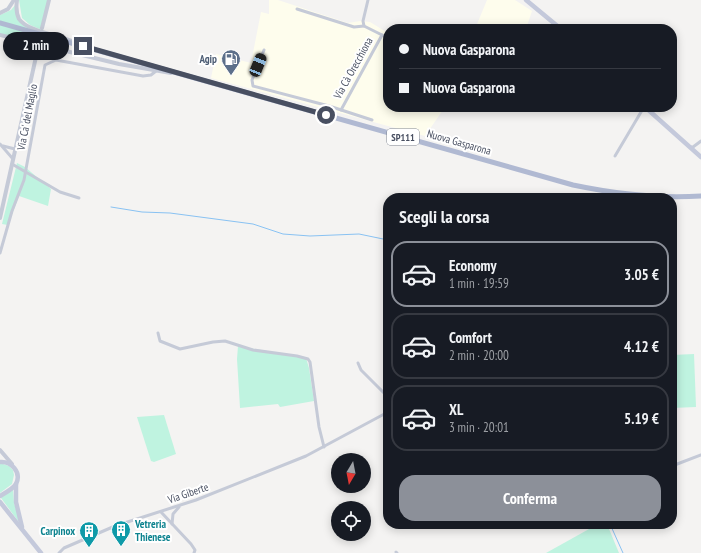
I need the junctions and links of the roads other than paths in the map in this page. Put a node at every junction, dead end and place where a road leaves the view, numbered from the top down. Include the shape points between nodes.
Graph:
1 (15, 0) edge
2 (49, 0) edge
3 (368, 0) edge
4 (526, 0) edge
5 (297, 10) dead end
6 (0, 13) edge
7 (0, 23) edge
8 (555, 24) edge
9 (364, 26) junction
10 (42, 28) dead end
11 (382, 34) joint
12 (0, 35) edge
13 (40, 39) dead end
14 (28, 42) junction
15 (38, 45) junction
16 (83, 46) junction
17 (52, 48) junction
18 (264, 50) dead end
19 (36, 56) junction
20 (156, 71) junction
21 (208, 81) junction
22 (329, 106) junction
23 (341, 110) junction
24 (642, 112) edge
25 (651, 112) edge
26 (326, 115) junction
27 (372, 120) dead end
28 (701, 141) edge
29 (1, 144) edge
30 (690, 147) junction
31 (15, 149) junction
32 (615, 156) dead end
33 (701, 156) edge
34 (13, 159) junction
35 (12, 164) junction
36 (25, 172) junction
37 (616, 193) edge
38 (701, 196) edge
39 (677, 197) edge
40 (684, 197) junction
41 (79, 198) dead end
42 (701, 200) edge
43 (0, 216) edge
44 (0, 253) edge
45 (158, 333) dead end
46 (358, 363) dead end
47 (383, 392) edge
48 (383, 415) edge
49 (324, 447) junction
50 (0, 450) edge
51 (701, 455) edge
52 (0, 462) edge
53 (677, 464) edge
54 (12, 465) junction
55 (16, 484) junction
56 (0, 496) edge
57 (0, 502) edge
58 (180, 506) junction
59 (167, 510) junction
60 (161, 512) junction
61 (172, 517) junction
62 (166, 518) junction
63 (172, 524) junction
64 (23, 530) junction
65 (41, 553) edge
66 (59, 553) edge
67 (194, 553) edge

1 - 6 street via 8,9
1 - 16 street via 18,18 23,23
2 - 10 street
3 - 9 street, Via Cà Orecchiona
4 - 8 main road
5 - 9 street, Via Cà Orecchiona via 354,27
7 - 16 main road, Nuova Gasparona / SP111
9 - 11 street, Via Cà Orecchiona
11 - 23 street, Via Cà Orecchiona
12 - 14 street
13 - 15 street
14 - 15 street
14 - 19 street via 34,48
15 - 17 street
15 - 19 street
16 - 21 main road, Nuova Gasparona / SP111
17 - 19 street via 44,48
17 - 20 street
18 - 22 street via 252,80 253,86
19 - 31 street
20 - 21 street
20 - 36 street, Via Ca' del Maglio via 143,76 56,60 46,65
21 - 26 main road, Nuova Gasparona / SP111
22 - 23 street
22 - 26 street
23 - 27 street
24 - 32 street
25 - 30 main road
26 - 37 main road, Nuova Gasparona / SP111 via 573,185
28 - 30 street
29 - 31 street
29 - 34 street
30 - 33 main road
31 - 34 street
34 - 35 street
35 - 36 street
35 - 43 street
36 - 41 street via 60,192
36 - 44 street, Via Ca' del Maglio
38 - 40 main road, Nuova Gasparona / SP111
39 - 40 main road, Nuova Gasparona / SP111
40 - 42 main road, Nuova Gasparona / SP111
45 - 49 street via 160,340 180,349 225,341 253,350 308,359
46 - 47 street via 361,370
48 - 49 street, Via Giberte
49 - 58 street, Via Giberte
50 - 54 street
51 - 53 street
52 - 54 main road
54 - 55 main road via 16,471
55 - 56 main road
55 - 64 main road via 16,502
57 - 64 main road
58 - 59 street, Via Giberte
58 - 61 street
59 - 60 street, Via Giberte
59 - 61 street
59 - 62 street
60 - 62 street
60 - 66 street, Via Giberte via 115,526 64,548
61 - 63 street
62 - 63 street
63 - 67 street via 191,544
64 - 65 main road

